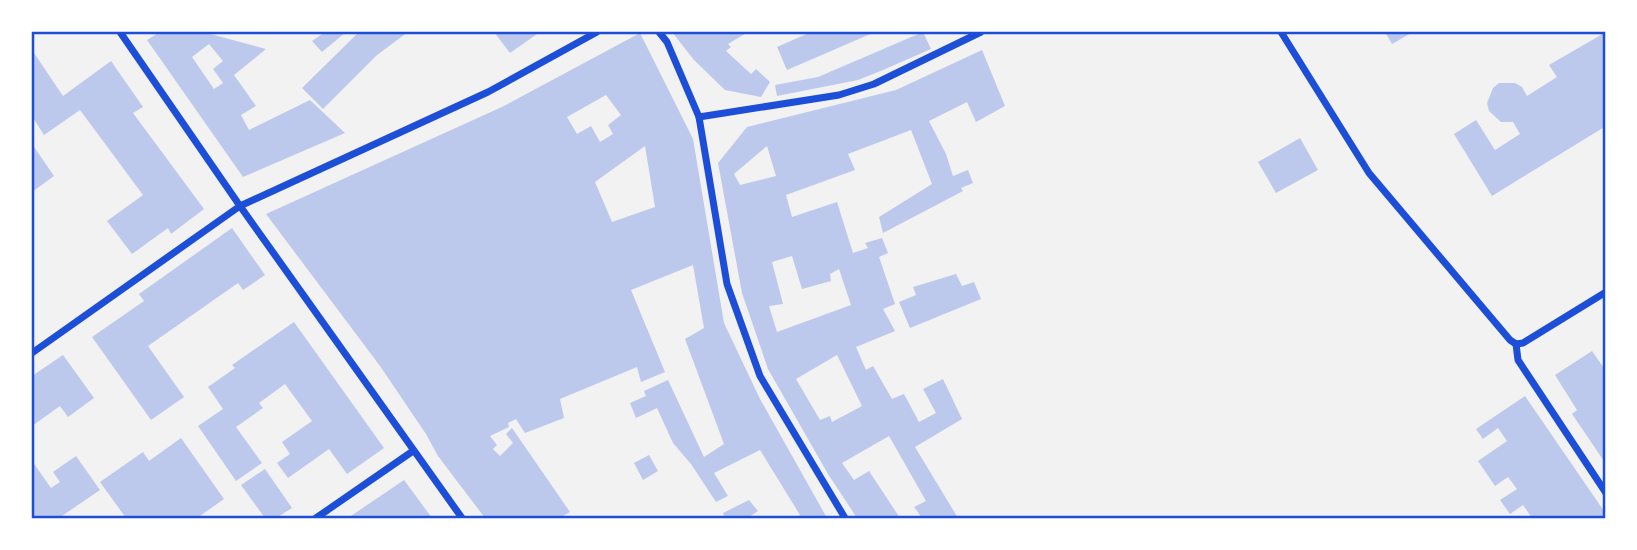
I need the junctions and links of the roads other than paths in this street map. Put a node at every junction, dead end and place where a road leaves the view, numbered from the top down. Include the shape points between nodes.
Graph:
1 (120, 32) edge
2 (597, 32) edge
3 (660, 32) edge
4 (981, 32) edge
5 (1281, 32) edge
6 (699, 117) junction
7 (240, 206) junction
8 (1605, 292) edge
9 (1516, 344) junction
10 (32, 353) edge
11 (413, 451) junction
12 (1605, 493) edge
13 (316, 519) edge
14 (462, 519) edge
15 (845, 519) edge

1 - 7 street
2 - 7 street via 488,92
3 - 6 street
4 - 6 street via 874,84 839,95
5 - 9 street via 1369,173
6 - 15 street via 727,284 760,376
7 - 10 street
7 - 11 street
8 - 9 street
9 - 12 street via 1521,366
11 - 13 street
11 - 14 street

